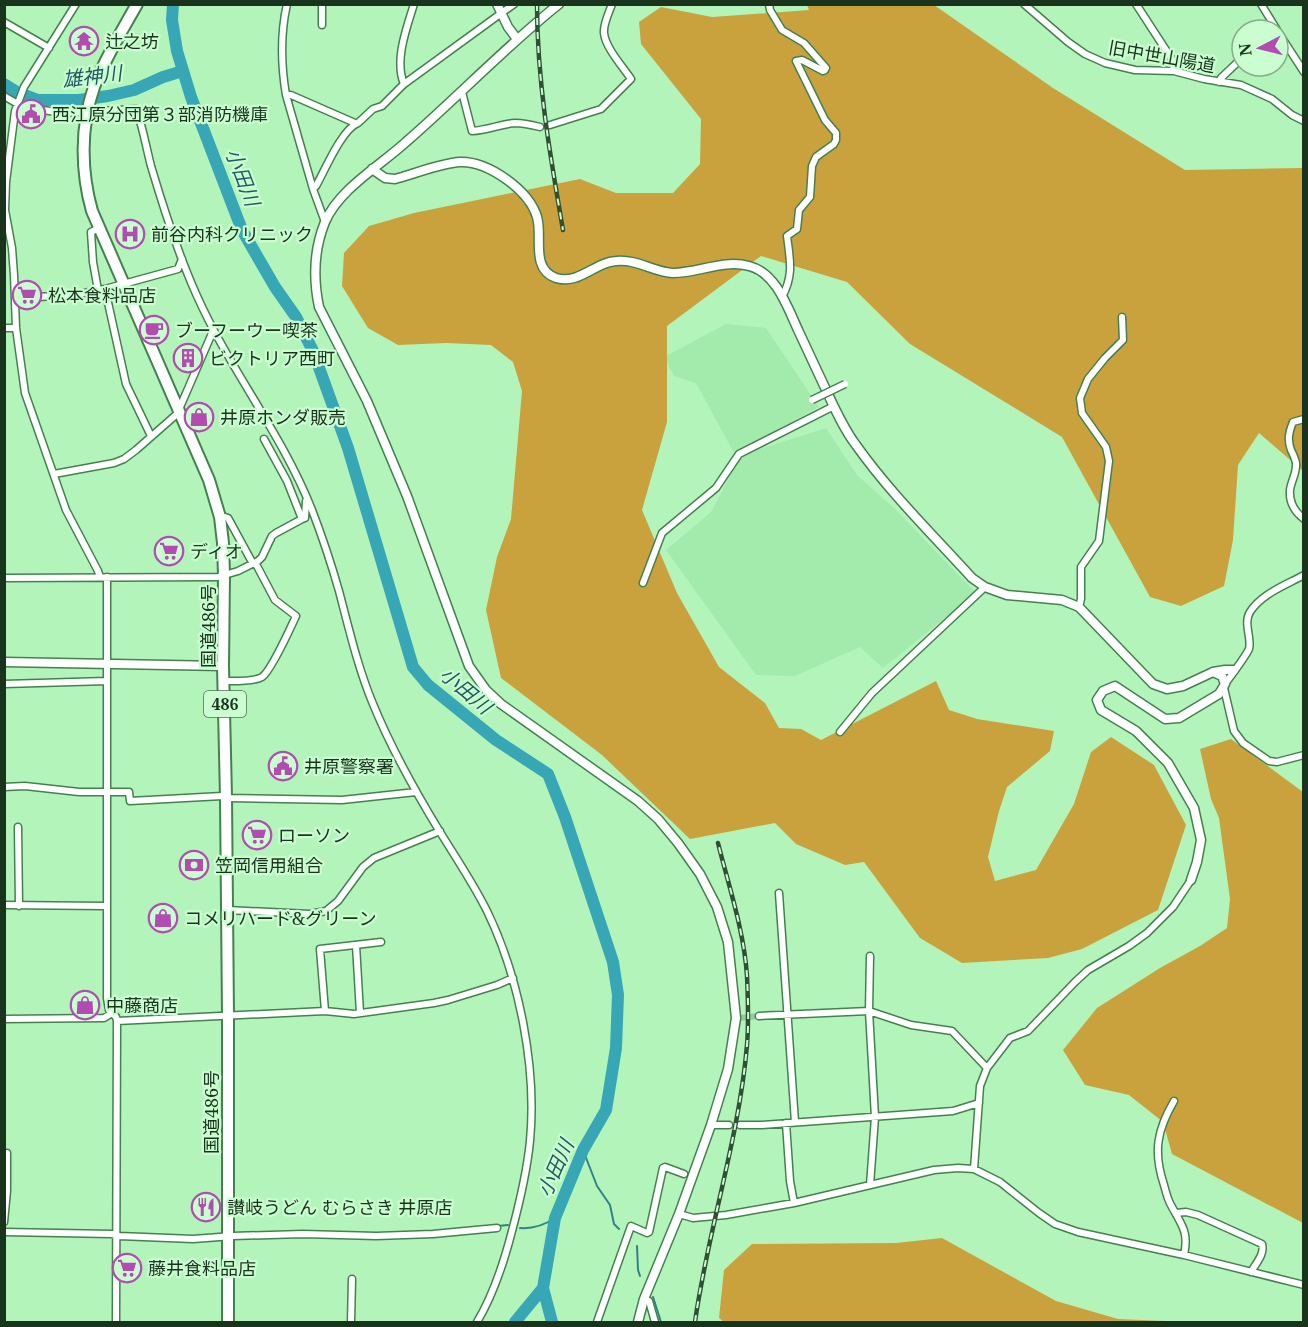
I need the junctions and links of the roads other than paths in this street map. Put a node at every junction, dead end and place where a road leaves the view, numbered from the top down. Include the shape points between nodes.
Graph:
1 (137, 4) edge
2 (286, 4) edge
3 (322, 4) edge
4 (414, 4) edge
5 (514, 4) edge
6 (559, 4) edge
7 (612, 4) edge
8 (769, 4) edge
9 (1024, 4) edge
10 (1136, 4) edge
11 (1261, 4) edge
12 (73, 6) edge
13 (499, 9) edge
14 (1269, 18) edge
15 (4, 22) edge
16 (322, 26) dead end
17 (517, 39) junction
18 (49, 48) junction
19 (1290, 51) edge
20 (1230, 69) edge
21 (1174, 71) junction
22 (1304, 72) edge
23 (1219, 82) junction
24 (404, 84) junction
25 (462, 92) junction
26 (286, 95) junction
27 (4, 96) edge
28 (18, 103) junction
29 (88, 110) junction
30 (1304, 121) edge
31 (355, 123) junction
32 (550, 125) dead end
33 (540, 126) dead end
34 (372, 169) junction
35 (313, 189) junction
36 (5, 210) edge
37 (325, 222) junction
38 (99, 228) junction
39 (182, 259) junction
40 (123, 284) junction
41 (101, 289) junction
42 (782, 297) junction
43 (15, 303) junction
44 (1122, 317) dead end
45 (4, 328) edge
46 (16, 328) junction
47 (213, 331) junction
48 (845, 384) dead end
49 (812, 400) dead end
50 (834, 406) junction
51 (179, 410) junction
52 (1304, 419) edge
53 (151, 436) junction
54 (276, 437) junction
55 (264, 438) dead end
56 (274, 459) junction
57 (54, 474) junction
58 (307, 498) junction
59 (220, 517) junction
60 (304, 518) junction
61 (1304, 519) edge
62 (320, 532) junction
63 (254, 564) junction
64 (224, 575) junction
65 (1304, 575) edge
66 (103, 577) junction
67 (4, 578) edge
68 (643, 583) dead end
69 (985, 587) junction
70 (1078, 607) junction
71 (4, 662) edge
72 (106, 664) junction
73 (223, 666) junction
74 (1234, 670) junction
75 (1213, 672) junction
76 (107, 681) junction
77 (224, 681) junction
78 (4, 684) edge
79 (1224, 686) junction
80 (840, 732) dead end
81 (1304, 755) edge
82 (4, 786) edge
83 (107, 792) junction
84 (416, 792) junction
85 (226, 797) junction
86 (18, 827) dead end
87 (440, 831) junction
88 (1191, 880) joint
89 (779, 892) dead end
90 (4, 905) edge
91 (19, 906) junction
92 (106, 906) junction
93 (227, 910) junction
94 (381, 942) dead end
95 (356, 945) junction
96 (870, 956) dead end
97 (513, 978) junction
98 (325, 1011) junction
99 (869, 1011) junction
100 (112, 1013) junction
101 (360, 1013) junction
102 (789, 1014) junction
103 (228, 1016) junction
104 (759, 1016) tunnel mouth
105 (4, 1019) edge
106 (117, 1021) junction
107 (987, 1068) junction
108 (1174, 1101) dead end
109 (979, 1103) junction
110 (875, 1117) junction
111 (786, 1122) junction
112 (795, 1122) junction
113 (711, 1125) junction
114 (729, 1125) dead end
115 (740, 1125) dead end
116 (7, 1153) dead end
117 (974, 1169) junction
118 (684, 1174) dead end
119 (870, 1185) junction
120 (794, 1203) junction
121 (1176, 1213) junction
122 (679, 1214) junction
123 (4, 1222) edge
124 (497, 1228) dead end
125 (4, 1232) edge
126 (116, 1235) junction
127 (227, 1237) junction
128 (1184, 1255) junction
129 (1251, 1272) junction
130 (352, 1279) dead end
131 (1304, 1285) edge
132 (644, 1299) junction
133 (116, 1323) edge
134 (228, 1323) edge
135 (351, 1323) edge
136 (477, 1323) edge
137 (597, 1323) edge
138 (638, 1323) edge
139 (655, 1323) edge

1 - 29 highway, 国道486号 / 486 via 103,66
2 - 26 street via 282,34
3 - 16 street
4 - 24 street via 402,47
5 - 13 street
6 - 17 street
7 - 32 street via 604,34 631,79 601,109
8 - 42 street via 782,30 804,43 826,68 796,61 825,120 836,133 834,144 814,161 810,197 799,210 797,229 788,236 791,272
9 - 21 street, 旧中世山陽道 via 1068,42 1105,63 1135,70
10 - 21 street via 1173,61
11 - 14 street
12 - 18 street
13 - 17 street
13 - 24 street
15 - 18 street
17 - 25 street
18 - 28 street
19 - 22 street
20 - 23 street
21 - 23 street, 旧中世山陽道
23 - 30 street, 旧中世山陽道 via 1241,85 1272,99
24 - 31 street via 382,106
25 - 33 street via 472,130 514,123
25 - 34 street
26 - 31 street
26 - 35 street
27 - 28 street
28 - 29 street via 54,112
28 - 36 street
29 - 38 highway, 国道486号 / 486 via 84,169 88,198
29 - 39 street via 136,109
31 - 35 street
34 - 37 street via 333,208
34 - 42 street via 385,178 395,179 462,162 494,171 529,202 537,217 542,265 556,278 570,279 614,261 630,261 670,273 733,263 762,271
35 - 37 street
36 - 43 street
37 - 113 street via 316,255 319,307 371,411 407,496 469,666 501,704 658,819 700,874 717,907 728,942 739,1018
38 - 40 highway, 国道486号 / 486
38 - 41 street via 91,232 93,262
39 - 40 street via 178,269
39 - 47 street
40 - 41 street
40 - 51 highway, 国道486号 / 486
41 - 43 street
41 - 53 street via 126,384
42 - 50 street
43 - 46 street
44 - 70 street via 1123,340 1088,379 1080,398 1082,413 1106,447 1108,460 1099,541 1082,567
45 - 46 street
46 - 57 street via 25,393
47 - 51 street
47 - 54 street
48 - 49 street, bridge
50 - 68 street via 739,454 716,488 662,533
50 - 69 street via 855,444 888,485 972,578
51 - 53 street
51 - 59 highway, 国道486号 / 486
52 - 61 street via 1293,422 1288,440 1296,459 1291,498 1296,513
53 - 57 street via 114,464
54 - 56 street
54 - 58 street
55 - 56 street
56 - 60 street
57 - 66 street via 66,510
58 - 60 street
58 - 62 street
59 - 63 street via 228,518
59 - 64 highway, 国道486号 / 486
60 - 62 street
60 - 63 street via 276,533
62 - 84 street via 366,687
63 - 64 street
63 - 77 street via 275,600 296,616 263,677
64 - 66 street
64 - 73 highway, 国道486号 / 486
65 - 74 street via 1275,590 1248,614 1249,649
66 - 67 street
66 - 72 street
69 - 70 street via 1007,595 1062,600
69 - 80 street via 872,693
70 - 75 street via 1153,684 1167,689 1183,686
71 - 72 street
72 - 73 street
72 - 76 street
73 - 77 highway, 国道486号 / 486
74 - 75 street
74 - 79 street
75 - 79 street via 1222,676
76 - 78 street
76 - 83 street
77 - 85 highway, 国道486号 / 486
79 - 81 street via 1234,730 1243,743 1269,761
79 - 88 street via 1213,699 1179,718 1165,719 1116,686 1103,691 1097,700 1101,710 1136,731 1168,763 1194,808 1201,840
82 - 83 street
83 - 85 street via 129,792 130,801
83 - 92 street
84 - 85 street via 342,800
84 - 87 street
85 - 93 highway, 国道486号 / 486
86 - 91 street
87 - 93 street via 368,862 326,912
87 - 97 street via 486,909
88 - 107 street via 1173,907 1147,933 1088,970 1028,1031 1010,1038
89 - 102 street
90 - 91 street
91 - 92 street
92 - 100 street via 107,998
93 - 103 highway, 国道486号 / 486
94 - 95 street
95 - 98 street via 320,949
95 - 101 street
96 - 99 street
97 - 101 street via 448,1000
97 - 136 street via 527,1052 530,1141 506,1253
98 - 101 street
98 - 103 street
99 - 102 street
99 - 107 street via 911,1025 952,1031
99 - 110 street
100 - 105 street via 104,1018
100 - 106 street
102 - 104 street
102 - 112 street
103 - 106 street
103 - 127 highway, 国道486号 / 486
106 - 126 street
107 - 109 street
108 - 121 street via 1162,1123 1157,1156
109 - 110 street via 953,1111
109 - 117 street
110 - 112 street
110 - 119 street
111 - 112 street
111 - 115 street
111 - 120 street
113 - 114 street
113 - 122 street
116 - 123 street
117 - 119 street via 940,1169
117 - 128 street via 1000,1182 1055,1224
118 - 137 street via 663,1168 649,1232 631,1226
119 - 120 street
120 - 122 street via 726,1215 693,1218
121 - 128 street via 1186,1236
121 - 129 street via 1198,1215 1262,1244 1262,1254
122 - 132 street
124 - 127 street via 376,1236
125 - 126 street
126 - 127 street
126 - 133 street
127 - 134 highway, 国道486号 / 486
128 - 129 street
129 - 131 street
130 - 135 street
132 - 138 street
132 - 139 street via 649,1301

